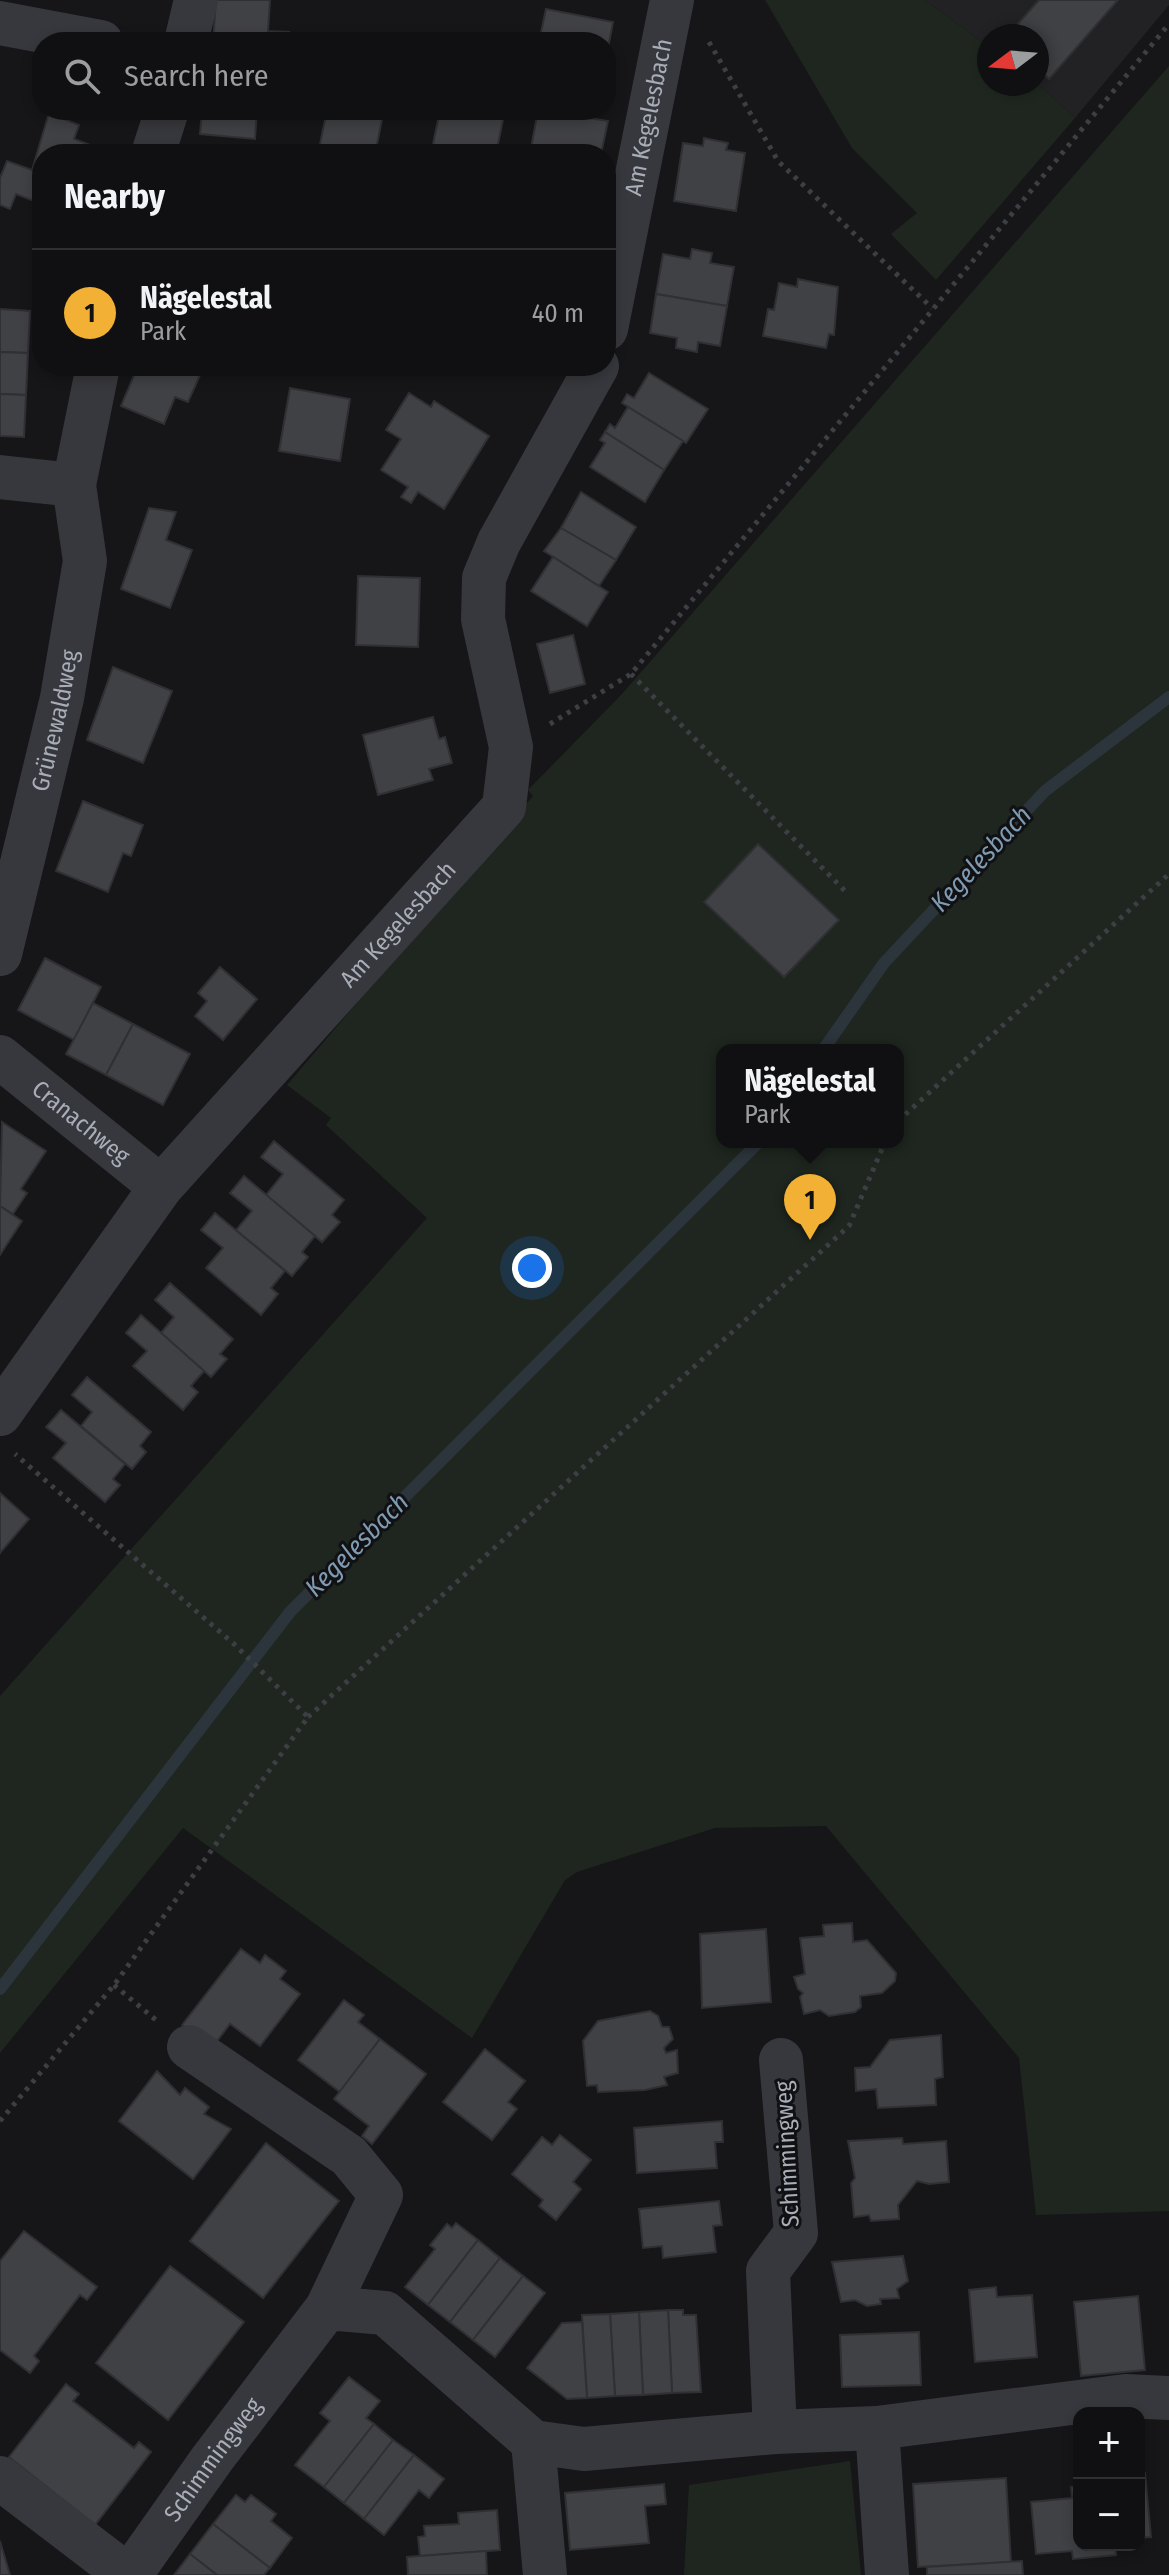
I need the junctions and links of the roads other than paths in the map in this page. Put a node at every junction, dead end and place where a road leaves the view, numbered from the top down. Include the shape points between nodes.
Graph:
1 (196, 0) edge
2 (672, 0) edge
3 (0, 23) edge
4 (48, 32) edge
5 (188, 32) edge
6 (164, 120) edge
7 (156, 144) edge
8 (616, 279) edge
9 (96, 376) edge
10 (591, 376) edge
11 (0, 477) edge
12 (74, 485) junction
13 (0, 954) edge
14 (0, 1057) edge
15 (161, 1187) junction
16 (6, 1432) edge
17 (189, 2047) road end
18 (781, 2060) dead end
19 (327, 2308) junction
20 (1169, 2398) edge
21 (877, 2428) junction
22 (775, 2432) junction
23 (533, 2442) junction
24 (0, 2478) edge
25 (129, 2575) edge
26 (545, 2575) edge
27 (887, 2575) edge

1 - 5 street
2 - 8 street, Am Kegelesbach
3 - 4 street
6 - 7 street
9 - 12 street, Grünewaldweg
10 - 15 street, Am Kegelesbach via 484,578 483,619 511,747 504,807
11 - 12 street
12 - 13 street, Grünewaldweg via 85,561 62,698
14 - 15 street, Cranachweg
15 - 16 street, Am Kegelesbach
17 - 19 street, Schimmingweg via 349,2156 381,2195
18 - 22 street, Schimmingweg via 796,2233 768,2271
19 - 23 street via 385,2313
19 - 25 street, Schimmingweg
20 - 21 street via 1125,2396
21 - 22 street
21 - 27 street
22 - 23 street via 584,2449
23 - 26 street
24 - 25 street, Schimmingweg

